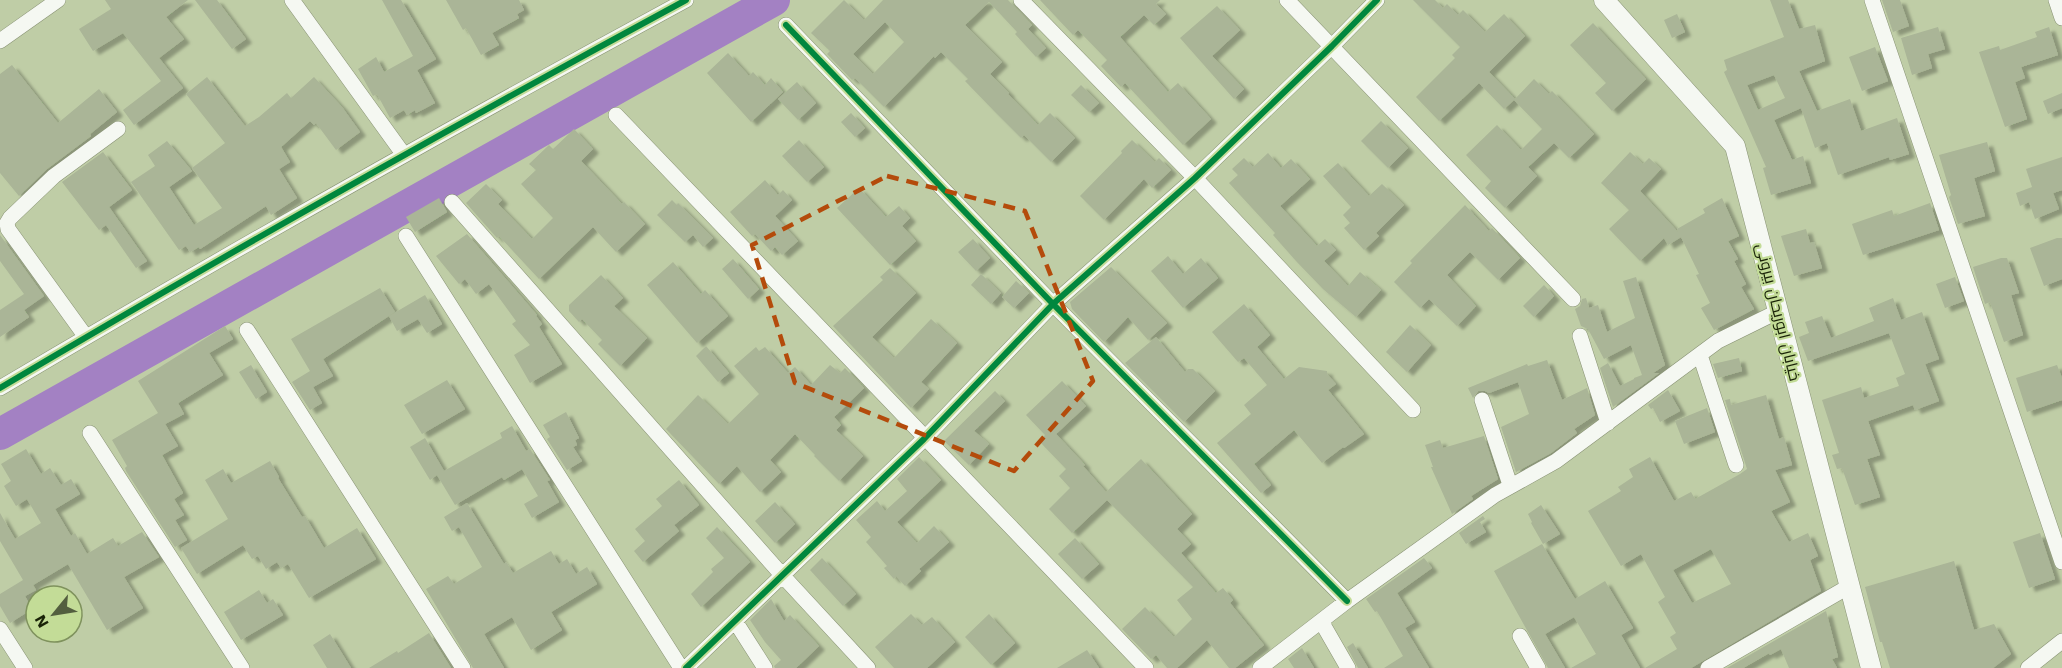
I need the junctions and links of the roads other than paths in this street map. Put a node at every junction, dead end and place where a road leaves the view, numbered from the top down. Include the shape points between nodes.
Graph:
1 (58, 0) edge
2 (292, 0) edge
3 (686, 0) edge
4 (1021, 0) edge
5 (1287, 0) edge
6 (1377, 0) edge
7 (1604, 0) edge
8 (1872, 0) edge
9 (2056, 0) edge
10 (2062, 18) edge
11 (786, 26) dead end
12 (0, 41) edge
13 (1332, 46) junction
14 (616, 115) dead end
15 (118, 129) dead end
16 (404, 155) junction
17 (1195, 177) junction
18 (452, 202) dead end
19 (406, 236) dead end
20 (1573, 299) dead end
21 (1053, 304) junction
22 (1779, 311) junction
23 (247, 330) dead end
24 (1580, 336) dead end
25 (86, 337) junction
26 (1700, 355) junction
27 (0, 388) edge
28 (1482, 400) dead end
29 (1413, 410) dead end
30 (1608, 423) junction
31 (90, 433) dead end
32 (924, 439) junction
33 (1736, 465) dead end
34 (1510, 485) junction
35 (2062, 562) edge
36 (782, 575) junction
37 (1848, 587) junction
38 (1347, 601) junction
39 (735, 621) junction
40 (1321, 621) junction
41 (0, 629) edge
42 (1520, 636) dead end
43 (2062, 641) edge
44 (25, 668) edge
45 (243, 668) edge
46 (463, 668) edge
47 (684, 668) edge
48 (765, 668) edge
49 (868, 668) edge
50 (1146, 668) edge
51 (1260, 668) edge
52 (1348, 668) edge
53 (1538, 668) edge
54 (1708, 668) edge
55 (1871, 668) edge
56 (2028, 668) edge

1 - 12 street
2 - 16 street
3 - 16 street
4 - 17 street
5 - 13 street
6 - 13 street
7 - 22 street, خیابان ابوریحان بیرونی via 1736,146
8 - 35 street
9 - 10 street
11 - 21 street
13 - 17 street
13 - 20 street
14 - 32 street
15 - 25 street via 54,176 7,223 8,230
16 - 25 street
17 - 21 street
17 - 29 street
18 - 36 street
19 - 47 street
21 - 32 street
21 - 38 street
22 - 26 street via 1718,341
22 - 37 street, خیابان ابوریحان بیرونی
23 - 46 street
24 - 30 street
25 - 27 street
26 - 30 street
26 - 33 street
28 - 34 street
30 - 34 street via 1556,461
31 - 45 street
32 - 36 street
32 - 50 street
34 - 38 street
36 - 39 street
36 - 49 street
37 - 54 street
37 - 55 street, خیابان ابوریحان بیرونی
38 - 40 street
39 - 47 street
39 - 48 street
40 - 51 street
40 - 52 street
41 - 44 street
42 - 53 street
43 - 56 street

